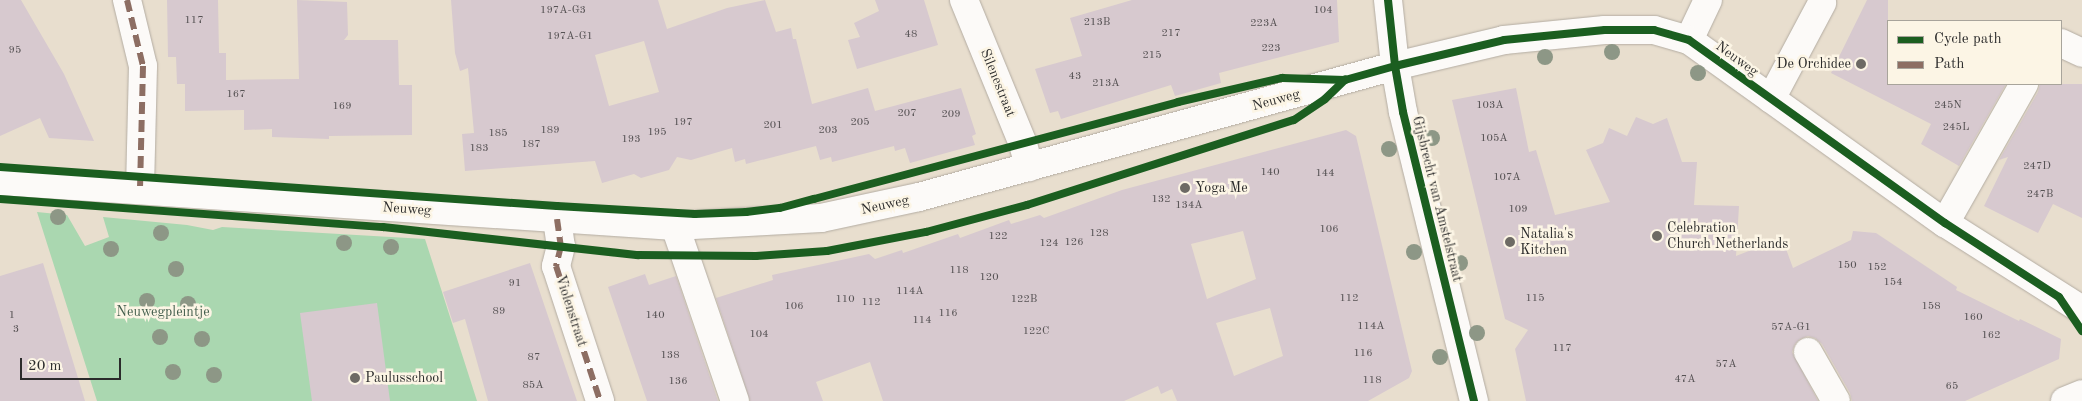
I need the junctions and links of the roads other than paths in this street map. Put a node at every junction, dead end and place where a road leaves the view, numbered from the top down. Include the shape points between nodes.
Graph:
1 (127, 0) edge
2 (964, 0) edge
3 (1388, 0) edge
4 (1708, 0) edge
5 (1822, 3) dead end
6 (1689, 40) junction
7 (2062, 43) edge
8 (2082, 52) edge
9 (1396, 66) junction
10 (2023, 85) edge
11 (1771, 99) junction
12 (1029, 167) junction
13 (0, 181) edge
14 (140, 190) junction
15 (557, 219) junction
16 (1944, 223) junction
17 (675, 226) junction
18 (2082, 310) edge
19 (1808, 352) dead end
20 (2082, 394) edge
21 (600, 401) edge
22 (735, 401) edge
23 (1474, 401) edge
24 (1836, 401) edge
25 (2065, 401) edge

1 - 14 street via 143,66
2 - 12 street, Silenestraat
3 - 9 street, Gijsbrecht van Amstelstraat
4 - 6 street
5 - 11 street
6 - 9 street, Neuweg via 1654,30 1553,34 1504,40
6 - 11 street, Neuweg
7 - 8 street
9 - 12 street, Neuweg
9 - 23 street, Gijsbrecht van Amstelstraat via 1406,122
10 - 16 street
11 - 16 street, Neuweg
12 - 17 street, Neuweg via 920,197 821,218
13 - 14 street, Neuweg
14 - 15 street, Neuweg
15 - 17 street, Neuweg
15 - 21 street, Violenstraat via 561,246 556,266
16 - 18 street, Neuweg
17 - 22 street
19 - 24 street
20 - 25 street

